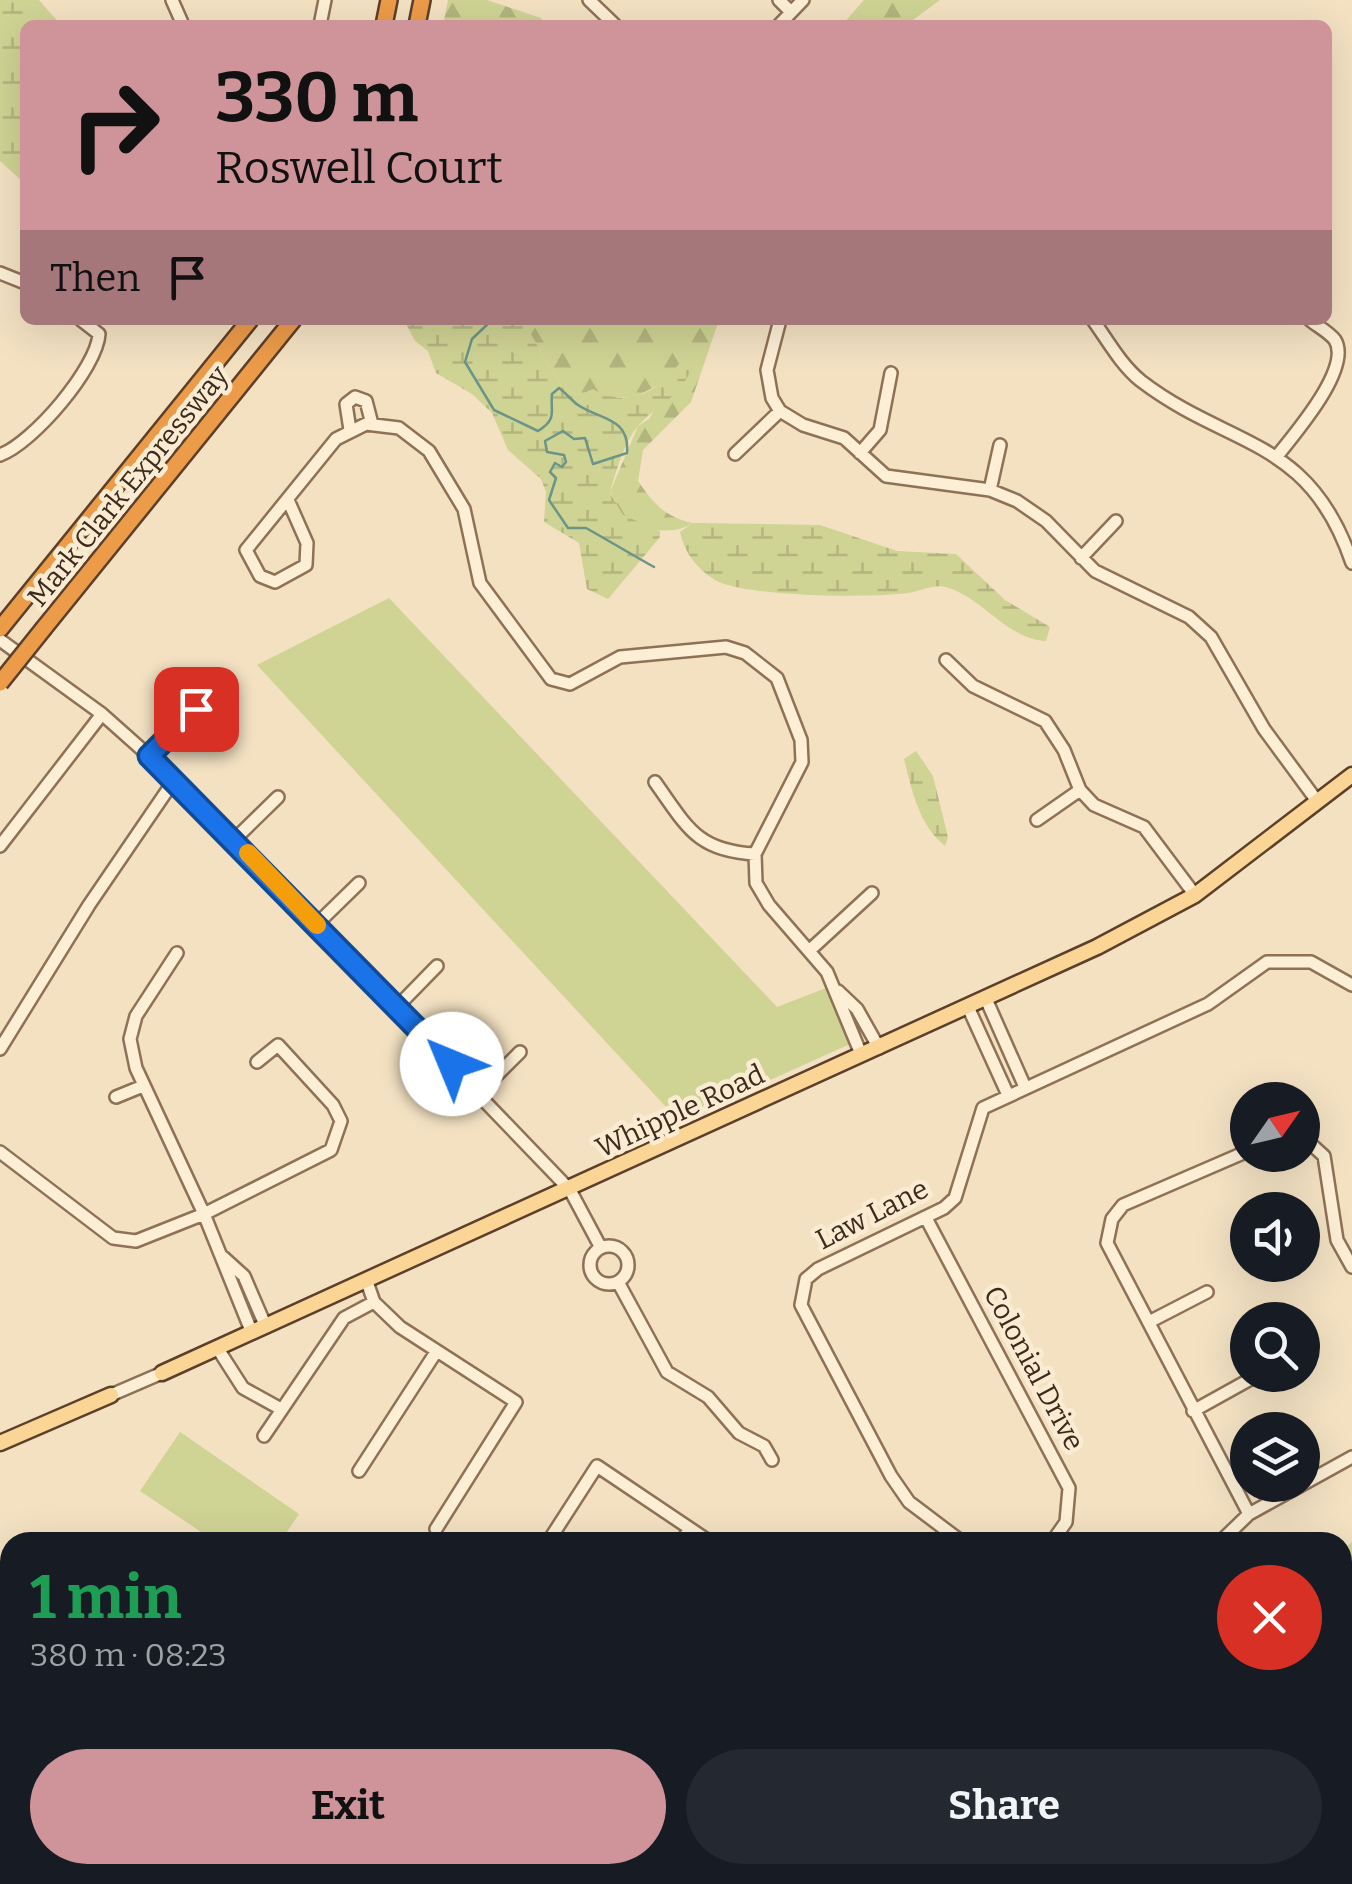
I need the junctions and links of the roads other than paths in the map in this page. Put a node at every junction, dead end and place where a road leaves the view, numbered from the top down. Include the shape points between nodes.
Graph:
1 (589, 0) edge
2 (779, 0) edge
3 (803, 0) edge
4 (791, 12) junction
5 (611, 20) edge
6 (784, 20) edge
7 (87, 325) edge
8 (246, 325) edge
9 (289, 325) edge
10 (779, 325) edge
11 (1098, 325) edge
12 (1316, 325) edge
13 (890, 373) dead end
14 (780, 411) junction
15 (372, 424) junction
16 (350, 430) junction
17 (1000, 445) dead end
18 (860, 453) junction
19 (735, 454) dead end
20 (0, 455) edge
21 (1278, 455) junction
22 (990, 490) junction
23 (288, 500) junction
24 (1116, 522) dead end
25 (1347, 532) edge
26 (1081, 558) junction
27 (1352, 562) edge
28 (0, 629) edge
29 (0, 640) edge
30 (946, 660) dead end
31 (0, 683) edge
32 (196, 709) dead end
33 (102, 714) junction
34 (149, 756) junction
35 (1352, 775) edge
36 (174, 779) junction
37 (655, 782) dead end
38 (1080, 790) junction
39 (278, 797) dead end
40 (1317, 801) junction
41 (1038, 820) dead end
42 (235, 840) junction
43 (0, 846) edge
44 (755, 854) junction
45 (358, 884) dead end
46 (872, 893) dead end
47 (1194, 894) junction
48 (317, 924) junction
49 (810, 950) junction
50 (177, 953) dead end
51 (437, 966) dead end
52 (1352, 985) edge
53 (834, 988) junction
54 (986, 999) junction
55 (396, 1007) junction
56 (968, 1008) junction
57 (879, 1048) junction
58 (0, 1049) edge
59 (520, 1052) dead end
60 (861, 1054) junction
61 (256, 1062) dead end
62 (142, 1086) junction
63 (1026, 1086) junction
64 (480, 1092) junction
65 (1008, 1096) junction
66 (116, 1097) dead end
67 (0, 1152) edge
68 (1320, 1152) edge
69 (1230, 1159) edge
70 (570, 1190) junction
71 (204, 1214) junction
72 (926, 1218) junction
73 (601, 1248) junction
74 (1352, 1266) edge
75 (367, 1282) junction
76 (618, 1282) junction
77 (1207, 1292) dead end
78 (374, 1302) junction
79 (1148, 1322) junction
80 (259, 1330) junction
81 (218, 1348) junction
82 (436, 1352) junction
83 (162, 1373) joint
84 (1230, 1391) edge
85 (111, 1395) joint
86 (281, 1410) junction
87 (1194, 1412) junction
88 (264, 1436) dead end
89 (0, 1443) edge
90 (1352, 1457) edge
91 (772, 1460) dead end
92 (359, 1471) dead end
93 (1249, 1514) junction
94 (436, 1529) dead end
95 (690, 1529) junction
96 (554, 1532) edge
97 (688, 1532) edge
98 (695, 1532) edge
99 (949, 1532) edge
100 (1059, 1532) edge
101 (1230, 1532) edge

1 - 5 street
2 - 4 street
3 - 4 street
4 - 6 street
7 - 20 street via 99,334 98,354 28,438
8 - 28 highway, Mark Clark Expressway
9 - 31 highway, Mark Clark Expressway, bridge
10 - 14 street via 767,370
11 - 21 street via 1138,378
12 - 21 street via 1336,341 1336,378
13 - 18 street via 880,430
14 - 18 street via 844,438
14 - 19 street
15 - 16 street
15 - 16 street via 366,402 355,397 346,404
15 - 44 street via 399,428 430,451 464,508 480,583 550,680 570,684 620,657 726,647 776,678 802,740 802,762
16 - 23 street
17 - 22 street
18 - 22 street via 899,480
21 - 25 street
22 - 26 street via 1032,510
23 - 23 street via 246,550 260,576 274,582 306,565 309,555
24 - 26 street
25 - 27 street
26 - 40 street via 1189,617 1211,637 1264,729
29 - 33 street
30 - 38 street via 972,686 1045,721
32 - 34 street
33 - 34 street
33 - 43 street
34 - 36 street
35 - 40 main road, Whipple Road
36 - 42 street
36 - 58 street
37 - 44 street via 701,840 722,852
38 - 41 street
38 - 47 street via 1094,805 1144,828
39 - 42 street
40 - 47 main road, Whipple Road
42 - 48 street
44 - 49 street via 756,883
45 - 48 street
46 - 49 street
47 - 54 main road, Whipple Road
48 - 55 street
49 - 53 street
50 - 62 street via 136,1016 130,1039
51 - 55 street
52 - 63 street, Law Lane via 1311,962 1267,962 1208,1004
53 - 57 street via 857,1009
53 - 60 street
54 - 56 main road, Whipple Road
54 - 63 street
55 - 64 street
56 - 57 main road, Whipple Road
56 - 65 street
57 - 60 main road, Whipple Road
59 - 64 street
60 - 70 main road, Whipple Road
61 - 71 street via 278,1045 333,1105 342,1121 339,1137 317,1160
62 - 66 street
62 - 71 street
63 - 65 street, Law Lane
64 - 70 street
65 - 72 street, Law Lane via 982,1108 955,1198
67 - 71 street via 113,1238 149,1238
68 - 74 street via 1337,1240
69 - 79 street via 1123,1206 1112,1219 1107,1243
70 - 73 street
70 - 75 main road, Whipple Road
71 - 80 street
72 - 99 street, Law Lane via 818,1269 806,1279 800,1305 892,1476 910,1502
72 - 100 street, Colonial Drive via 1069,1488
73 - 76 street via 618,1248 626,1257 626,1274
73 - 76 street via 591,1270 599,1281
75 - 78 street
75 - 80 main road, Whipple Road
76 - 91 street via 668,1372 708,1397
77 - 79 street
78 - 82 street
78 - 86 street via 344,1318
79 - 87 street
80 - 81 main road, Whipple Road
81 - 83 main road, Whipple Road
81 - 86 street via 243,1388
82 - 92 street
82 - 94 street via 516,1402
83 - 85 street, Whipple Road
84 - 87 street
85 - 89 main road, Whipple Road
86 - 88 street
87 - 93 street
90 - 93 street
93 - 101 street
95 - 96 street via 597,1466
95 - 97 street
95 - 98 street

